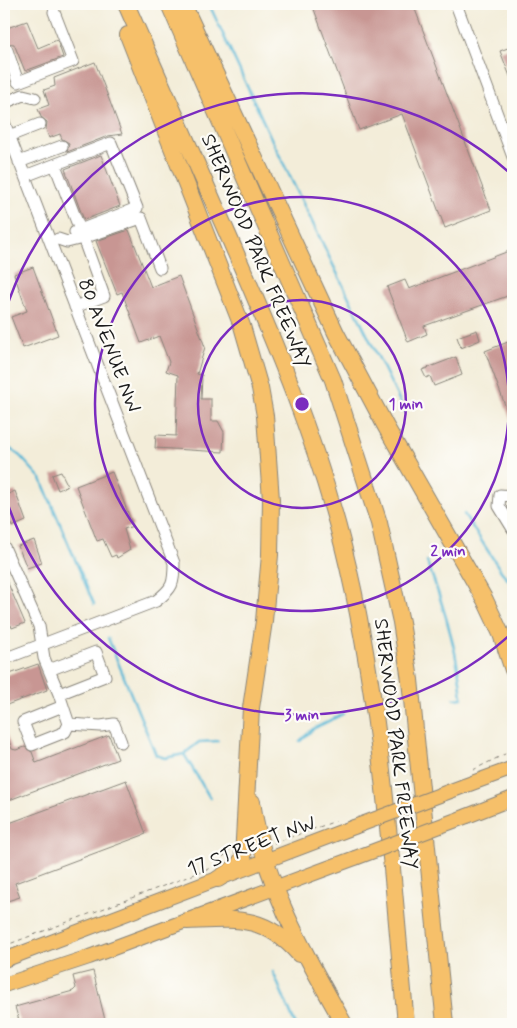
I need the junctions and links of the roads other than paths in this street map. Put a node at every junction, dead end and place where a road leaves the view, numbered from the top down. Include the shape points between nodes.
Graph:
1 (116, 4) edge
2 (126, 4) edge
3 (169, 4) edge
4 (183, 4) edge
5 (456, 4) edge
6 (54, 12) dead end
7 (7, 50) dead end
8 (4, 78) edge
9 (17, 78) junction
10 (23, 95) junction
11 (35, 98) dead end
12 (4, 103) edge
13 (4, 122) edge
14 (40, 124) dead end
15 (9, 136) junction
16 (62, 146) dead end
17 (513, 157) edge
18 (19, 162) junction
19 (55, 165) junction
20 (24, 176) junction
21 (82, 234) junction
22 (54, 240) junction
23 (160, 268) dead end
24 (75, 307) junction
25 (513, 496) edge
26 (511, 523) edge
27 (5, 555) edge
28 (485, 600) junction
29 (513, 639) edge
30 (42, 643) junction
31 (4, 659) edge
32 (49, 670) junction
33 (513, 670) edge
34 (59, 694) junction
35 (63, 706) junction
36 (70, 724) junction
37 (121, 742) dead end
38 (248, 767) junction
39 (513, 768) edge
40 (513, 798) edge
41 (265, 853) junction
42 (218, 879) junction
43 (274, 888) junction
44 (187, 921) junction
45 (4, 960) edge
46 (4, 985) edge
47 (328, 994) junction
48 (344, 1024) edge
49 (406, 1024) edge
50 (445, 1024) edge

1 - 38 highway via 242,326 265,416 271,500 270,555 251,708
2 - 49 highway, SHERWOOD PARK FREEWAY via 288,375 341,537 377,724
3 - 50 highway, SHERWOOD PARK FREEWAY via 333,380 379,523 410,680
4 - 28 highway via 336,333
5 - 17 street
6 - 9 street via 74,61
7 - 9 street
8 - 9 street
9 - 10 street
10 - 11 street
10 - 12 street
13 - 15 street, 80 AVENUE NW
14 - 15 street
15 - 18 street, 80 AVENUE NW
16 - 18 street
18 - 20 street, 80 AVENUE NW
19 - 20 street
19 - 21 street
19 - 21 street via 111,142 115,151 137,208
20 - 22 street, 80 AVENUE NW
21 - 22 street
21 - 23 street via 141,218
21 - 24 street via 104,296
22 - 24 street, 80 AVENUE NW
24 - 30 street, 80 AVENUE NW via 174,563 174,583 156,601
25 - 26 street via 500,495 499,506
27 - 30 street via 39,626
28 - 29 highway
28 - 33 highway
30 - 31 street
30 - 32 street
32 - 34 street
32 - 34 street via 96,652 105,676
34 - 35 street
35 - 36 street
35 - 36 street via 24,722 32,745 65,732
36 - 37 street via 114,724
38 - 41 highway via 254,814
38 - 42 highway via 242,858 238,866
39 - 41 main road, 17 STREET NW, bridge via 354,828
40 - 43 main road, bridge
41 - 42 main road, 17 STREET NW
41 - 43 highway
42 - 45 main road, 17 STREET NW
43 - 44 main road
43 - 47 highway
44 - 46 main road
44 - 47 highway via 234,918 264,925 292,945
47 - 48 highway

